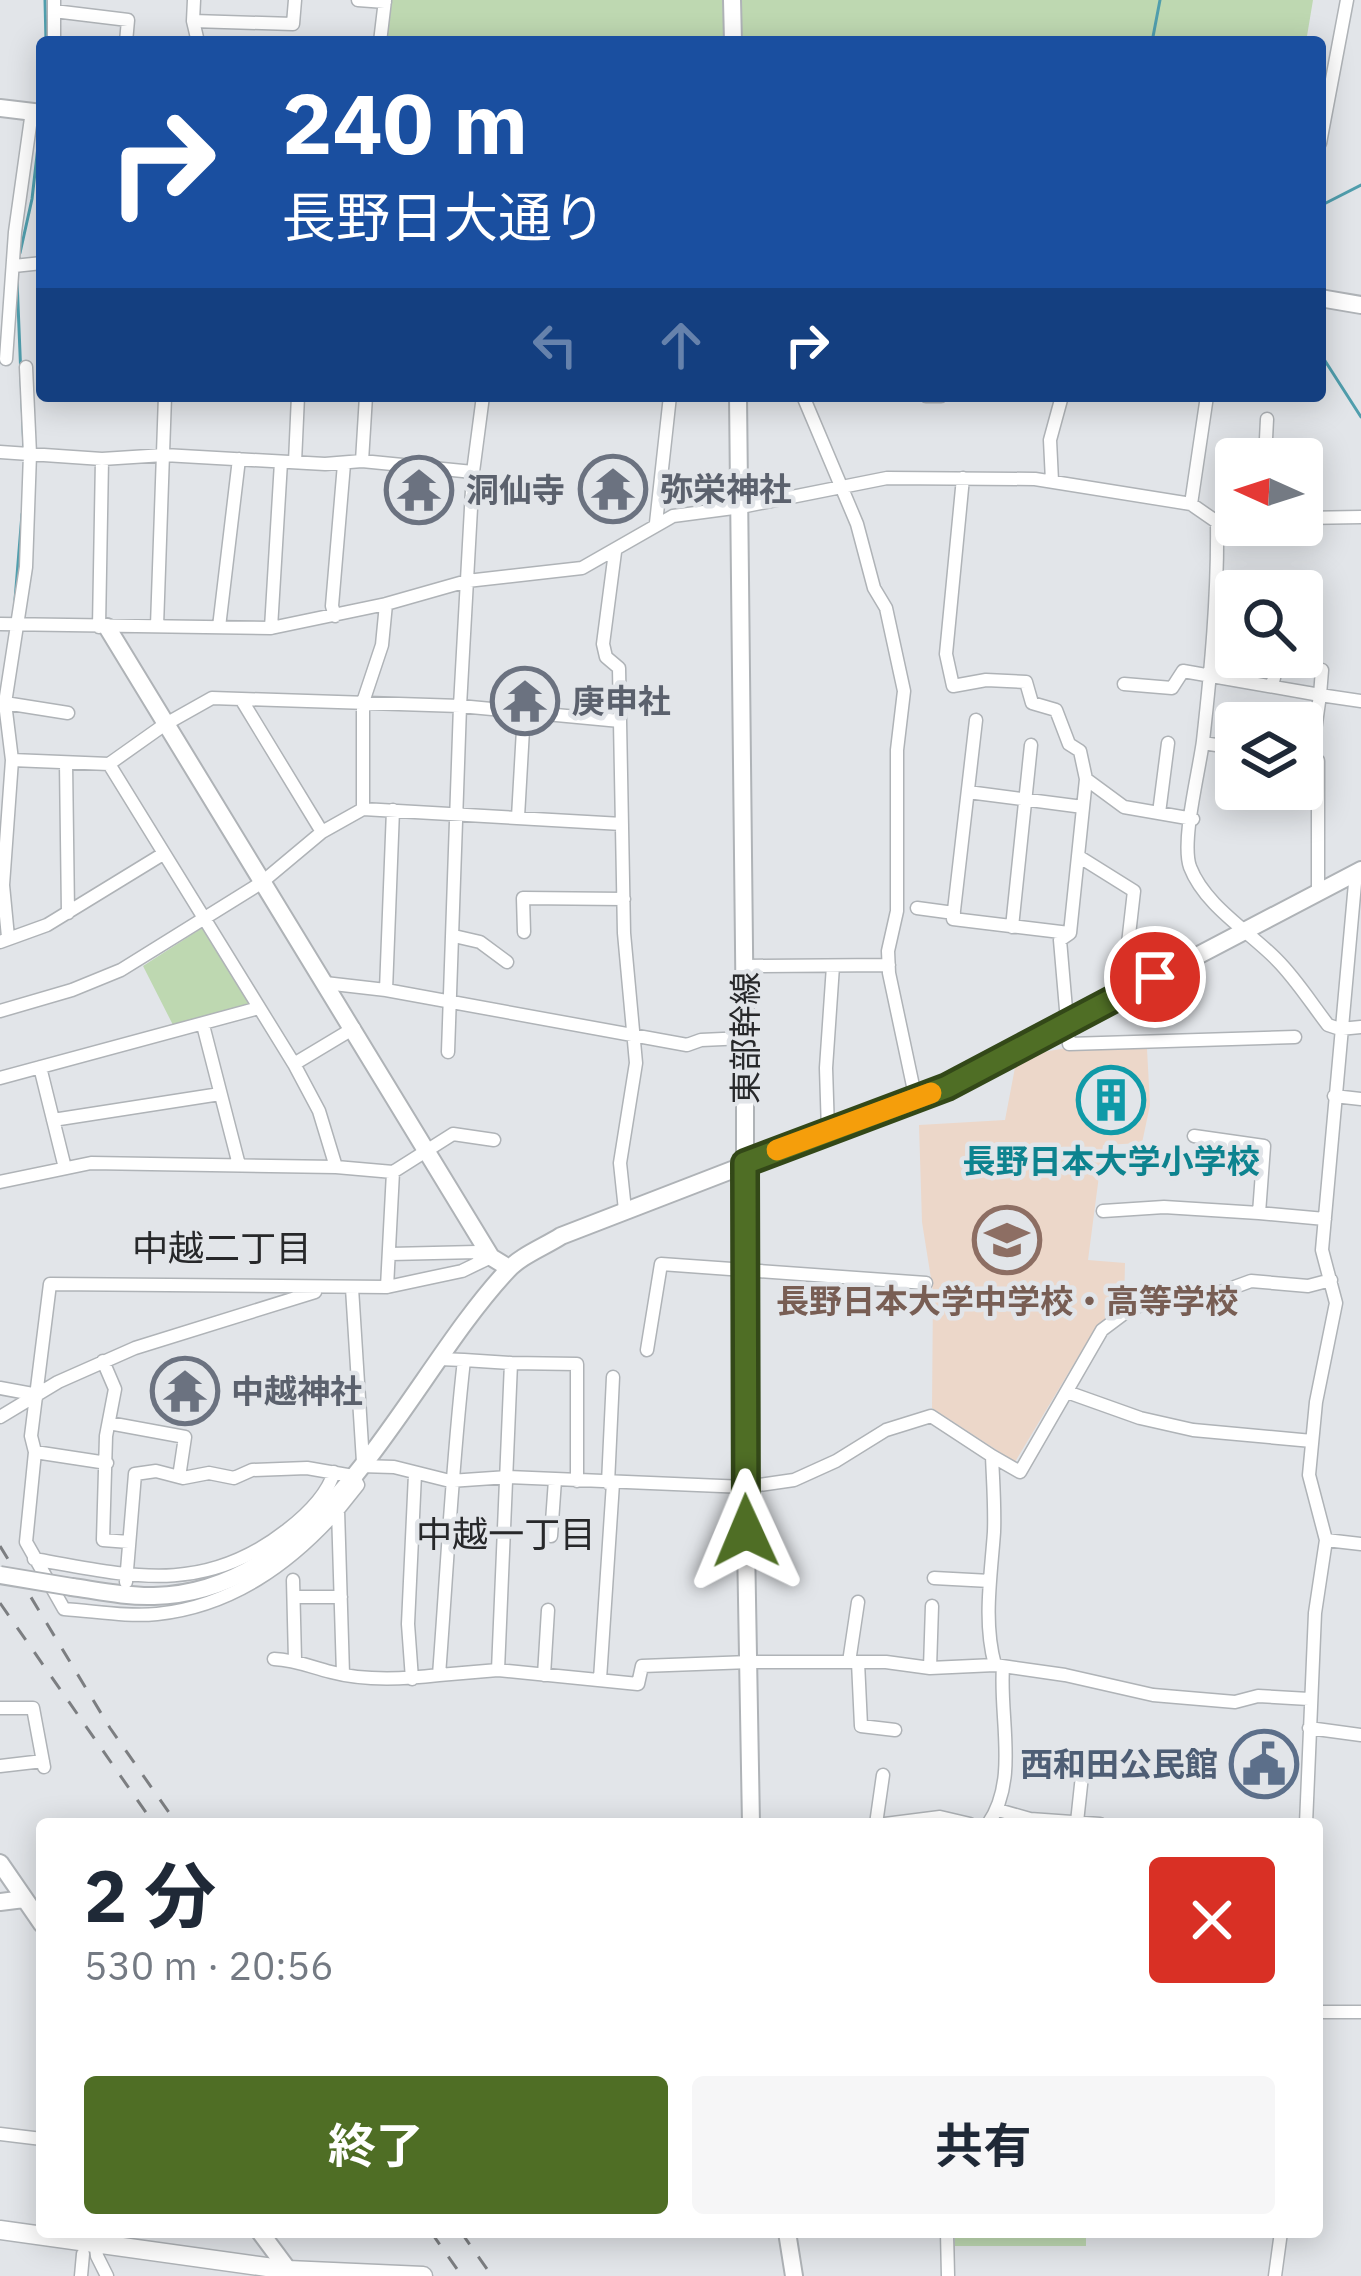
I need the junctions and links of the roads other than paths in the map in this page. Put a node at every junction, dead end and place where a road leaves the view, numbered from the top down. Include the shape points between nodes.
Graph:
1 (194, 0) edge
2 (295, 0) edge
3 (358, 0) edge
4 (732, 0) edge
5 (1347, 0) edge
6 (385, 1) edge
7 (54, 6) edge
8 (193, 20) junction
9 (271, 24) junction
10 (127, 36) edge
11 (197, 36) edge
12 (270, 36) edge
13 (381, 36) edge
14 (733, 36) edge
15 (0, 108) edge
16 (1326, 111) edge
17 (36, 112) edge
18 (36, 118) edge
19 (0, 213) edge
20 (19, 213) junction
21 (36, 264) edge
22 (14, 266) junction
23 (1326, 299) edge
24 (1361, 305) edge
25 (6, 359) dead end
26 (26, 367) dead end
27 (165, 402) edge
28 (297, 402) edge
29 (366, 402) edge
30 (482, 402) edge
31 (669, 402) edge
32 (739, 402) edge
33 (806, 402) edge
34 (1060, 402) edge
35 (1206, 402) edge
36 (1267, 419) dead end
37 (1266, 438) edge
38 (0, 452) edge
39 (25, 454) junction
40 (164, 455) junction
41 (102, 459) junction
42 (239, 459) junction
43 (362, 460) junction
44 (288, 462) junction
45 (344, 464) junction
46 (472, 472) junction
47 (963, 478) junction
48 (1052, 481) junction
49 (844, 488) junction
50 (1191, 504) junction
51 (741, 507) junction
52 (1323, 518) edge
53 (1361, 518) edge
54 (1215, 521) edge
55 (656, 523) junction
56 (1217, 546) edge
57 (615, 553) junction
58 (466, 581) junction
59 (386, 604) junction
60 (335, 616) junction
61 (20, 623) junction
62 (0, 624) edge
63 (157, 626) junction
64 (103, 627) junction
65 (219, 627) junction
66 (271, 628) junction
67 (1209, 675) junction
68 (1124, 684) dead end
69 (1272, 686) junction
70 (1320, 695) junction
71 (241, 699) junction
72 (1361, 701) edge
73 (363, 702) junction
74 (5, 703) junction
75 (460, 706) junction
76 (68, 712) dead end
77 (524, 712) junction
78 (976, 720) dead end
79 (620, 721) junction
80 (164, 725) junction
81 (3, 737) edge
82 (1168, 743) dead end
83 (1203, 743) junction
84 (1215, 745) edge
85 (1031, 746) dead end
86 (12, 760) junction
87 (67, 763) junction
88 (109, 764) junction
89 (1086, 779) junction
90 (968, 792) junction
91 (1025, 800) junction
92 (5, 801) edge
93 (1083, 807) junction
94 (363, 808) junction
95 (393, 811) junction
96 (458, 813) junction
97 (1159, 813) junction
98 (518, 817) junction
99 (1192, 818) junction
100 (622, 824) junction
101 (322, 832) junction
102 (164, 854) junction
103 (1078, 856) junction
104 (1358, 871) edge
105 (261, 883) junction
106 (1, 885) edge
107 (1318, 892) junction
108 (624, 899) junction
109 (916, 908) dead end
110 (68, 913) junction
111 (954, 913) junction
112 (205, 920) junction
113 (1012, 927) junction
114 (1242, 931) junction
115 (524, 932) dead end
116 (1070, 933) junction
117 (454, 936) junction
118 (4, 939) edge
119 (507, 962) dead end
120 (833, 965) junction
121 (889, 965) junction
122 (745, 966) junction
123 (325, 983) junction
124 (1137, 987) junction
125 (386, 990) junction
126 (451, 1002) junction
127 (259, 1008) junction
128 (0, 1011) edge
129 (1064, 1024) junction
130 (203, 1025) junction
131 (1361, 1027) edge
132 (355, 1028) junction
133 (1340, 1028) junction
134 (633, 1036) junction
135 (1295, 1037) dead end
136 (746, 1038) junction
137 (448, 1052) dead end
138 (294, 1064) junction
139 (40, 1067) junction
140 (0, 1078) edge
141 (220, 1094) junction
142 (1334, 1096) junction
143 (1361, 1099) edge
144 (916, 1100) junction
145 (53, 1120) junction
146 (828, 1131) junction
147 (1194, 1136) dead end
148 (494, 1140) dead end
149 (427, 1150) junction
150 (745, 1163) junction
151 (239, 1165) junction
152 (336, 1167) junction
153 (65, 1168) junction
154 (393, 1172) junction
155 (0, 1182) edge
156 (625, 1210) junction
157 (1102, 1210) dead end
158 (1259, 1213) junction
159 (1324, 1219) junction
160 (390, 1254) junction
161 (486, 1260) junction
162 (509, 1268) junction
163 (744, 1270) junction
164 (1331, 1280) junction
165 (926, 1283) dead end
166 (387, 1287) junction
167 (352, 1288) junction
168 (316, 1292) dead end
169 (647, 1350) dead end
170 (439, 1359) junction
171 (464, 1360) junction
172 (103, 1361) junction
173 (511, 1363) junction
174 (613, 1377) dead end
175 (0, 1388) edge
176 (1066, 1392) junction
177 (39, 1396) junction
178 (0, 1417) edge
179 (109, 1423) junction
180 (1312, 1441) junction
181 (34, 1452) junction
182 (992, 1456) junction
183 (107, 1463) junction
184 (359, 1468) junction
185 (334, 1472) junction
186 (415, 1474) junction
187 (179, 1477) junction
188 (508, 1478) junction
189 (555, 1480) junction
190 (450, 1481) junction
191 (577, 1481) junction
192 (610, 1483) junction
193 (745, 1487) junction
194 (338, 1510) junction
195 (551, 1536) dead end
196 (1326, 1540) junction
197 (129, 1541) junction
198 (1361, 1544) edge
199 (34, 1559) junction
200 (0, 1575) edge
201 (127, 1578) junction
202 (934, 1578) dead end
203 (293, 1580) dead end
204 (990, 1582) junction
205 (294, 1598) junction
206 (341, 1598) junction
207 (858, 1602) dead end
208 (932, 1606) dead end
209 (548, 1610) dead end
210 (274, 1659) dead end
211 (295, 1660) junction
212 (750, 1662) junction
213 (854, 1662) junction
214 (999, 1666) junction
215 (931, 1668) junction
216 (498, 1670) junction
217 (343, 1674) junction
218 (439, 1675) junction
219 (544, 1675) junction
220 (412, 1678) junction
221 (600, 1679) junction
222 (1309, 1699) junction
223 (0, 1708) edge
224 (1310, 1728) junction
225 (895, 1730) dead end
226 (1361, 1735) edge
227 (1084, 1757) dead end
228 (0, 1766) edge
229 (883, 1775) dead end
230 (998, 1810) junction
231 (751, 1818) edge
232 (881, 1818) edge
233 (992, 1818) edge
234 (1026, 1818) edge
235 (1077, 1818) edge
236 (1306, 1818) edge
237 (0, 1863) edge
238 (24, 1899) junction
239 (0, 1902) edge
240 (36, 1916) edge
241 (1323, 2012) edge
242 (1361, 2012) edge
243 (0, 2134) edge
244 (36, 2138) edge
245 (0, 2230) edge
246 (36, 2236) edge
247 (46, 2238) edge
248 (264, 2238) edge
249 (788, 2238) edge
250 (947, 2238) edge
251 (1279, 2238) edge
252 (0, 2242) edge
253 (92, 2246) edge
254 (290, 2273) edge
255 (81, 2276) edge
256 (107, 2276) edge
257 (237, 2276) edge
258 (423, 2276) edge
259 (794, 2276) edge
260 (948, 2276) edge
261 (1276, 2276) edge

1 - 8 street
2 - 9 street via 293,24
3 - 6 street
4 - 14 street
5 - 16 street
6 - 13 street
7 - 10 street via 128,20
8 - 9 street
8 - 11 street
9 - 12 street
15 - 17 street
18 - 20 street
19 - 20 street
20 - 22 street
21 - 22 street
22 - 25 street
23 - 24 street
26 - 39 street
27 - 40 street
28 - 44 street
29 - 43 street
30 - 46 street
31 - 55 street
32 - 51 street, 東部幹線
33 - 49 street
34 - 48 street
35 - 50 street
36 - 37 street
38 - 39 street
39 - 41 street
39 - 61 street
40 - 41 street
40 - 42 street
40 - 63 street
41 - 64 street
42 - 44 street
42 - 65 street
43 - 45 street
43 - 46 street
44 - 45 street
44 - 66 street
45 - 60 street
46 - 58 street
47 - 48 street
47 - 49 street via 886,478
47 - 89 street via 946,654 953,686 1026,682 1032,703 1056,710
48 - 50 street
49 - 51 street
49 - 121 street via 886,608 904,691
50 - 54 street
51 - 55 street
51 - 122 street, 東部幹線
52 - 53 street
55 - 57 street
56 - 67 street
57 - 58 street via 565,572
57 - 79 street via 604,644 620,668
58 - 59 street
58 - 75 street
59 - 60 street
59 - 73 street
60 - 66 street
61 - 62 street
61 - 64 street
61 - 74 street
63 - 64 street
63 - 65 street
64 - 80 street
65 - 66 street
67 - 68 street via 1183,671 1172,688
67 - 69 street
67 - 83 street
69 - 70 street
69 - 70 street via 1278,661 1322,670
70 - 72 street
70 - 107 street via 1312,759
71 - 73 street
71 - 80 street via 212,698
71 - 101 street
73 - 75 street
73 - 94 street
74 - 76 street
74 - 81 street
75 - 77 street
75 - 96 street
77 - 79 street
77 - 98 street
78 - 90 street
79 - 100 street
80 - 88 street
80 - 105 street
81 - 86 street
82 - 97 street
83 - 84 street
83 - 99 street
85 - 91 street
86 - 87 street
86 - 92 street
87 - 88 street
87 - 110 street
88 - 102 street
89 - 93 street
89 - 97 street via 1124,807
90 - 91 street
90 - 111 street
91 - 93 street
91 - 113 street
92 - 106 street
93 - 103 street
94 - 95 street
94 - 101 street
95 - 96 street
95 - 125 street
96 - 98 street
96 - 117 street
97 - 99 street
98 - 100 street
99 - 114 street via 1188,863
100 - 108 street
101 - 105 street
102 - 110 street
102 - 112 street
103 - 116 street
103 - 124 street via 1134,891 1126,962 1136,968
104 - 107 street
104 - 133 street
105 - 112 street
105 - 123 street
106 - 118 street
107 - 114 street
108 - 115 street via 523,898
108 - 134 street
109 - 111 street
110 - 118 street
111 - 113 street via 953,920
112 - 127 street
112 - 128 street via 106,978
113 - 116 street
114 - 124 street
114 - 133 street via 1278,960 1328,1025
116 - 129 street via 1060,940
117 - 119 street via 480,942
117 - 126 street
120 - 121 street
120 - 122 street
120 - 146 street
121 - 144 street
122 - 136 street, 東部幹線
123 - 125 street
123 - 132 street
124 - 129 street
125 - 126 street
126 - 134 street
126 - 137 street
127 - 130 street
127 - 138 street
129 - 135 street via 1069,1044
129 - 144 street
130 - 139 street
130 - 141 street
131 - 133 street
132 - 138 street
132 - 149 street
133 - 142 street
134 - 136 street via 687,1045
134 - 156 street via 634,1090 620,1163
136 - 150 street, 東部幹線
138 - 152 street
139 - 140 street
139 - 145 street
141 - 145 street
141 - 151 street
142 - 143 street
142 - 159 street
144 - 146 street
145 - 153 street
146 - 150 street
147 - 158 street via 1264,1146
148 - 149 street via 453,1134
149 - 154 street
149 - 161 street
150 - 156 street
150 - 163 street, 東部幹線
151 - 152 street
151 - 153 street
152 - 154 street
153 - 155 street
154 - 160 street
156 - 162 street
157 - 158 street
158 - 159 street
159 - 164 street
160 - 161 street via 477,1252
160 - 166 street
161 - 162 street
161 - 166 street
162 - 170 street
163 - 165 street
163 - 169 street via 661,1264
163 - 193 street, 東部幹線
164 - 176 street via 1251,1282 1148,1302 1102,1330
164 - 180 street via 1336,1303
166 - 167 street
167 - 177 street via 50,1284
167 - 184 street
168 - 172 street
170 - 171 street
170 - 184 street
171 - 173 street
171 - 190 street
172 - 177 street
172 - 179 street via 115,1389
173 - 188 street
173 - 191 street via 577,1364
174 - 192 street
175 - 177 street
176 - 180 street via 1193,1430
176 - 182 street via 1020,1472
177 - 178 street
177 - 181 street
179 - 183 street
179 - 187 street via 185,1437
180 - 196 street via 1309,1474
181 - 183 street
181 - 199 street via 26,1542
182 - 193 street via 931,1417 886,1430 794,1480
182 - 204 street
183 - 197 street via 103,1540
184 - 185 street
184 - 186 street
184 - 194 street via 358,1485
184 - 200 street, bridge via 299,1536 221,1581 156,1597
185 - 187 street
185 - 201 street via 299,1520 254,1554 188,1576
186 - 190 street
186 - 220 street
187 - 197 street via 135,1474
188 - 189 street
188 - 190 street
188 - 216 street
189 - 191 street
189 - 195 street
190 - 218 street
191 - 192 street
192 - 193 street
192 - 221 street
193 - 212 street, 東部幹線
194 - 199 street via 307,1545 233,1594 158,1614 64,1609
194 - 206 street
196 - 198 street
196 - 222 street
197 - 201 street
199 - 201 street
202 - 204 street
203 - 205 street
204 - 214 street via 990,1648
205 - 206 street
205 - 211 street
206 - 217 street
207 - 213 street
208 - 215 street
209 - 219 street
210 - 211 street
211 - 217 street
212 - 213 street
212 - 221 street via 642,1666 638,1684
212 - 231 street, 東部幹線
213 - 215 street
213 - 225 street via 861,1726
214 - 215 street
214 - 222 street via 1154,1695
214 - 230 street
216 - 218 street
216 - 219 street
217 - 220 street
218 - 220 street
219 - 221 street
222 - 224 street
223 - 228 street via 33,1708 44,1764
224 - 226 street
224 - 236 street
227 - 235 street
229 - 232 street
230 - 233 street
230 - 234 street
237 - 238 street
238 - 239 street
238 - 240 street
241 - 242 street
243 - 244 street
245 - 246 main road
247 - 253 main road
248 - 254 street
249 - 259 street
250 - 260 street
251 - 261 street
252 - 253 main road
253 - 254 main road
253 - 255 street
253 - 256 street
253 - 257 main road
254 - 258 main road

